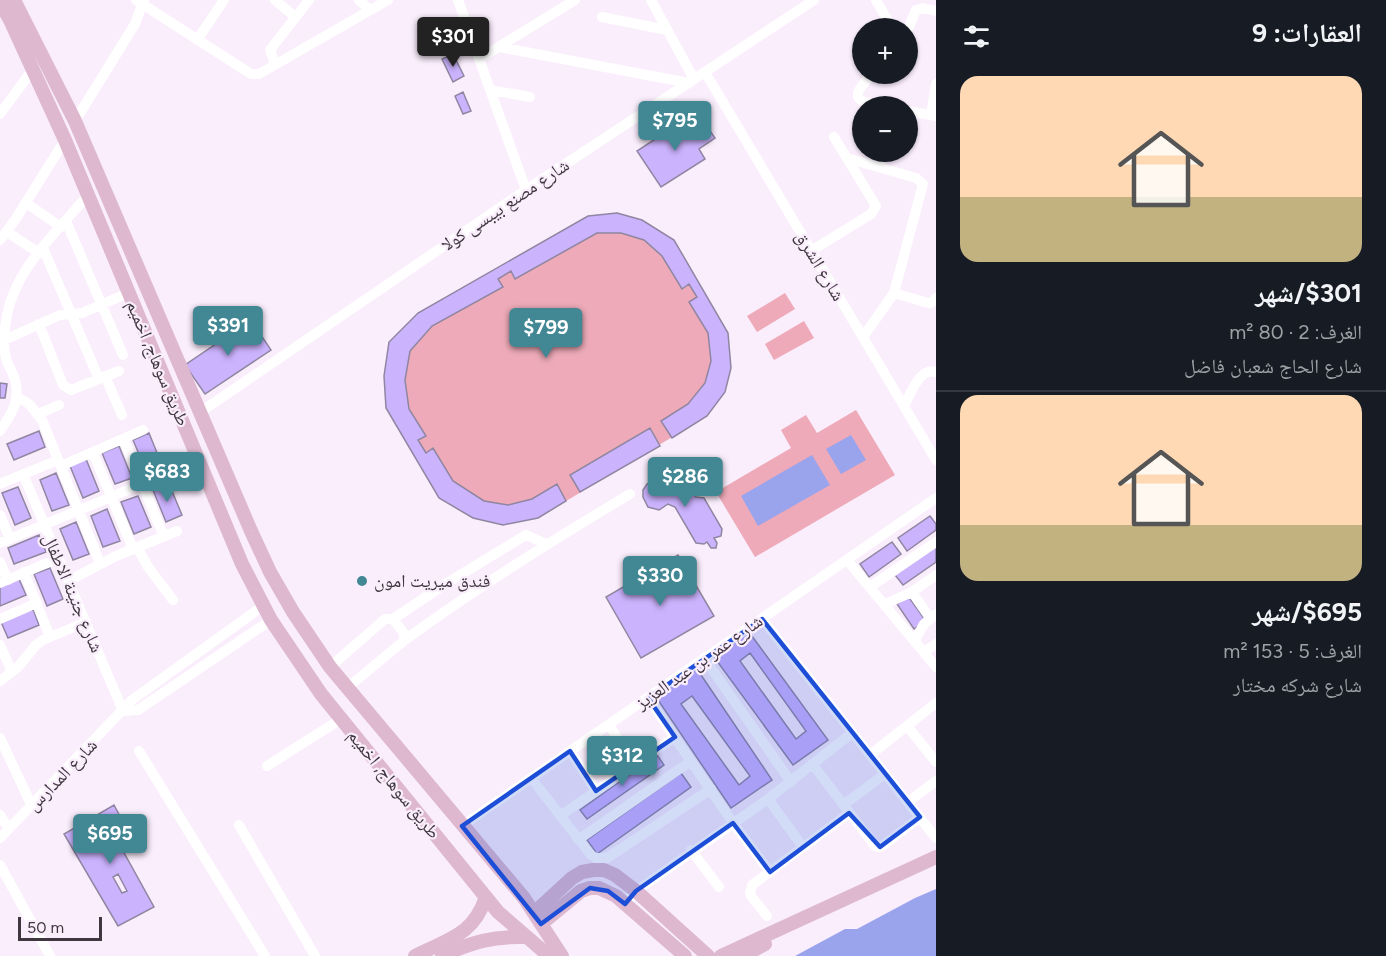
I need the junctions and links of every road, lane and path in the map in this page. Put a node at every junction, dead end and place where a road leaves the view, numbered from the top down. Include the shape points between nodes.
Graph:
1 (14, 0) edge
2 (224, 0) edge
3 (276, 0) edge
4 (309, 0) edge
5 (359, 0) edge
6 (388, 0) edge
7 (458, 0) edge
8 (575, 0) edge
9 (651, 0) edge
10 (813, 0) edge
11 (876, 0) edge
12 (0, 2) edge
13 (141, 2) edge
14 (370, 10) junction
15 (936, 11) edge
16 (295, 17) junction
17 (602, 17) dead end
18 (886, 18) edge
19 (913, 18) edge
20 (667, 30) junction
21 (197, 40) junction
22 (499, 47) junction
23 (479, 59) junction
24 (275, 64) junction
25 (33, 69) junction
26 (705, 72) junction
27 (691, 81) junction
28 (936, 84) edge
29 (490, 90) junction
30 (530, 97) dead end
31 (918, 113) edge
32 (0, 114) edge
33 (934, 116) edge
34 (75, 121) junction
35 (834, 137) dead end
36 (65, 140) junction
37 (847, 158) junction
38 (880, 162) edge
39 (878, 167) junction
40 (526, 190) junction
41 (88, 195) junction
42 (26, 203) junction
43 (64, 224) junction
44 (3, 236) edge
45 (41, 251) junction
46 (811, 251) junction
47 (128, 293) junction
48 (894, 293) junction
49 (936, 298) edge
50 (102, 304) junction
51 (71, 314) junction
52 (39, 324) junction
53 (863, 338) junction
54 (4, 340) junction
55 (123, 355) dead end
56 (3, 360) edge
57 (119, 371) dead end
58 (936, 372) edge
59 (102, 377) junction
60 (17, 397) junction
61 (59, 405) dead end
62 (904, 406) junction
63 (199, 413) junction
64 (38, 414) junction
65 (122, 415) dead end
66 (4, 418) edge
67 (143, 430) dead end
68 (0, 431) edge
69 (124, 440) junction
70 (93, 453) junction
71 (936, 460) edge
72 (60, 463) junction
73 (23, 474) junction
74 (159, 477) dead end
75 (0, 484) edge
76 (142, 484) junction
77 (630, 494) dead end
78 (111, 497) junction
79 (935, 504) edge
80 (79, 511) junction
81 (0, 515) edge
82 (44, 525) junction
83 (2, 527) edge
84 (177, 531) dead end
85 (164, 537) junction
86 (5, 541) edge
87 (936, 542) edge
88 (546, 544) junction
89 (135, 548) junction
90 (58, 558) junction
91 (847, 561) junction
92 (0, 562) edge
93 (100, 563) junction
94 (24, 572) junction
95 (936, 575) edge
96 (4, 581) edge
97 (68, 581) junction
98 (870, 587) junction
99 (912, 592) junction
100 (173, 600) dead end
101 (37, 603) junction
102 (885, 604) junction
103 (263, 606) junction
104 (933, 616) edge
105 (0, 619) edge
106 (393, 619) junction
107 (762, 619) junction
108 (271, 620) junction
109 (86, 622) junction
110 (50, 636) junction
111 (405, 640) junction
112 (915, 640) junction
113 (936, 644) edge
114 (0, 646) edge
115 (924, 652) junction
116 (705, 658) junction
117 (936, 667) edge
118 (12, 672) junction
119 (339, 678) junction
120 (0, 681) edge
121 (321, 694) junction
122 (648, 698) junction
123 (936, 704) edge
124 (123, 711) junction
125 (341, 719) junction
126 (609, 724) junction
127 (908, 726) junction
128 (852, 733) junction
129 (675, 737) junction
130 (0, 738) edge
131 (139, 751) dead end
132 (570, 751) junction
133 (870, 755) junction
134 (691, 761) junction
135 (936, 762) edge
136 (635, 765) junction
137 (813, 765) junction
138 (267, 766) dead end
139 (885, 774) junction
140 (531, 778) junction
141 (936, 781) edge
142 (791, 782) junction
143 (711, 789) junction
144 (597, 791) junction
145 (768, 799) junction
146 (908, 802) junction
147 (32, 806) junction
148 (846, 809) junction
149 (0, 815) edge
150 (560, 816) junction
151 (920, 817) junction
152 (733, 823) junction
153 (239, 825) dead end
154 (462, 826) junction
155 (9, 829) junction
156 (0, 838) edge
157 (936, 838) edge
158 (578, 840) junction
159 (802, 848) junction
160 (691, 850) junction
161 (936, 857) edge
162 (0, 865) edge
163 (770, 872) junction
164 (719, 887) dead end
165 (636, 891) junction
166 (486, 897) junction
167 (625, 904) junction
168 (821, 911) junction
169 (767, 916) dead end
170 (537, 919) junction
171 (526, 937) junction
172 (436, 953) edge
173 (50, 956) edge
174 (265, 956) edge
175 (315, 956) edge
176 (415, 956) edge
177 (549, 956) edge
178 (562, 956) edge
179 (685, 956) edge
180 (708, 956) edge
181 (720, 956) edge
182 (743, 956) edge

1 - 34 main road, طريق سوهاج, اخميم
2 - 21 street
3 - 16 street
4 - 16 street
5 - 14 street
6 - 14 street
7 - 23 street
8 - 22 street
9 - 20 street
10 - 26 street, شارع مصنع بيبسى كولا
11 - 18 street
12 - 25 main road, طريق سوهاج, اخميم
13 - 21 street
13 - 34 street via 135,24
14 - 24 street
15 - 19 street via 916,10
16 - 24 street via 270,50
17 - 20 street
20 - 27 street
21 - 24 street via 250,74 259,74
22 - 23 street
22 - 27 street
23 - 29 street
25 - 32 street
25 - 36 main road, طريق سوهاج, اخميم
26 - 27 street, شارع مصنع بيبسى كولا
26 - 46 street, شارع الشرق
27 - 40 street, شارع مصنع بيبسى كولا
28 - 33 street
29 - 30 street
29 - 40 street
31 - 33 street
34 - 63 main road, طريق سوهاج, اخميم
35 - 37 street
36 - 41 main road, طريق سوهاج, اخميم
36 - 42 street
37 - 39 street
37 - 46 street via 874,201 875,211
38 - 39 street
39 - 48 street via 923,183
40 - 63 street, شارع مصنع بيبسى كولا
41 - 43 street
41 - 47 main road, طريق سوهاج, اخميم
42 - 43 street
42 - 44 street
43 - 45 street
43 - 50 street
44 - 45 street
45 - 51 street
45 - 54 street via 18,282
46 - 53 street, شارع الشرق
47 - 50 street
47 - 103 main road, طريق سوهاج, اخميم
48 - 49 street via 928,303
48 - 53 street
50 - 51 street
50 - 55 street
51 - 52 street
51 - 59 street
52 - 54 street
52 - 59 street via 65,388 71,390
53 - 62 street, شارع الشرق
54 - 56 street
56 - 60 street via 15,380
57 - 59 street
58 - 62 street via 925,372
59 - 65 street
60 - 64 street
60 - 66 street via 14,408
61 - 64 street
62 - 71 street, شارع الشرق
63 - 119 main road, طريق سوهاج, اخميم via 270,572
64 - 72 street
66 - 68 street
67 - 69 street
69 - 70 street
69 - 76 street
70 - 72 street
70 - 78 street
72 - 73 street
72 - 80 street
73 - 75 street
73 - 82 street, شارع جنينة الاطفال
74 - 76 street
76 - 78 street
76 - 85 street
77 - 88 street
78 - 80 street
78 - 89 street
79 - 91 street, شارع عمر بن عبد العزيز
80 - 82 street
80 - 93 street
81 - 83 street
82 - 86 street
82 - 90 street, شارع جنينة الاطفال
83 - 86 street
84 - 85 street
85 - 89 street
87 - 98 street
88 - 106 street via 526,535
88 - 111 street
89 - 93 street
89 - 100 street
90 - 94 street
90 - 97 street, شارع جنينة الاطفال
91 - 98 street
91 - 107 street, شارع عمر بن عبد العزيز
92 - 96 street
93 - 97 street
94 - 96 street
94 - 101 street
95 - 99 street
97 - 109 street, شارع جنينة الاطفال
98 - 102 street
99 - 102 street
99 - 104 street
101 - 105 street
101 - 110 street
102 - 112 street
103 - 108 main road, طريق سوهاج, اخميم
103 - 124 street, شارع المدارس via 132,700
104 - 112 street
106 - 111 street
106 - 119 street via 385,620
107 - 116 street, شارع عمر بن عبد العزيز
107 - 128 street
108 - 121 main road, طريق سوهاج, اخميم
108 - 124 street, شارع المدارس via 138,710
109 - 110 street
109 - 124 street, شارع جنينة الاطفال
110 - 118 street via 36,645
111 - 119 street
112 - 115 street
113 - 115 street
114 - 118 street
115 - 117 street
116 - 122 street, شارع عمر بن عبد العزيز
116 - 142 street
118 - 120 street
119 - 121 main road
119 - 154 main road, طريق سوهاج, اخميم
121 - 125 main road, طريق سوهاج, اخميم
122 - 126 street, شارع عمر بن عبد العزيز
122 - 129 street
123 - 127 street
124 - 147 street, شارع المدارس
125 - 138 street
125 - 166 main road, طريق سوهاج, اخميم
126 - 132 street, شارع عمر بن عبد العزيز
126 - 136 street
127 - 133 street
127 - 135 street
128 - 133 street
128 - 137 street
129 - 134 street
129 - 136 street
130 - 147 street
131 - 174 street
132 - 140 street, شارع عمر بن عبد العزيز
132 - 144 street
133 - 139 street
134 - 143 street
134 - 158 street
136 - 144 street
137 - 142 street
137 - 148 street
139 - 146 street
139 - 148 street
140 - 150 street
140 - 154 street, شارع عمر بن عبد العزيز
141 - 146 street
142 - 145 street
143 - 152 street
143 - 158 street via 607,858 591,855
144 - 150 street
145 - 152 street
145 - 159 street
146 - 151 street
147 - 155 street, شارع المدارس
148 - 151 street via 871,842 880,847
148 - 159 street
149 - 155 street
150 - 158 street
151 - 157 street
152 - 160 street
152 - 163 street
153 - 175 street
154 - 170 main road, طريق سوهاج, اخميم
155 - 156 street, شارع المدارس
159 - 163 street
160 - 164 street
160 - 165 street
161 - 168 main road
162 - 173 street
163 - 169 street via 752,885 750,893
165 - 167 street
165 - 170 main road via 604,870 582,872 572,878
165 - 180 main road
166 - 171 main road, طريق سوهاج, اخميم
166 - 172 main road via 471,926
167 - 170 main road via 608,891 590,888
167 - 179 main road
168 - 181 main road
168 - 182 main road
170 - 178 main road, طريق سوهاج, اخميم
171 - 172 main road via 504,936
171 - 177 main road, طريق سوهاج, اخميم
172 - 176 main road

